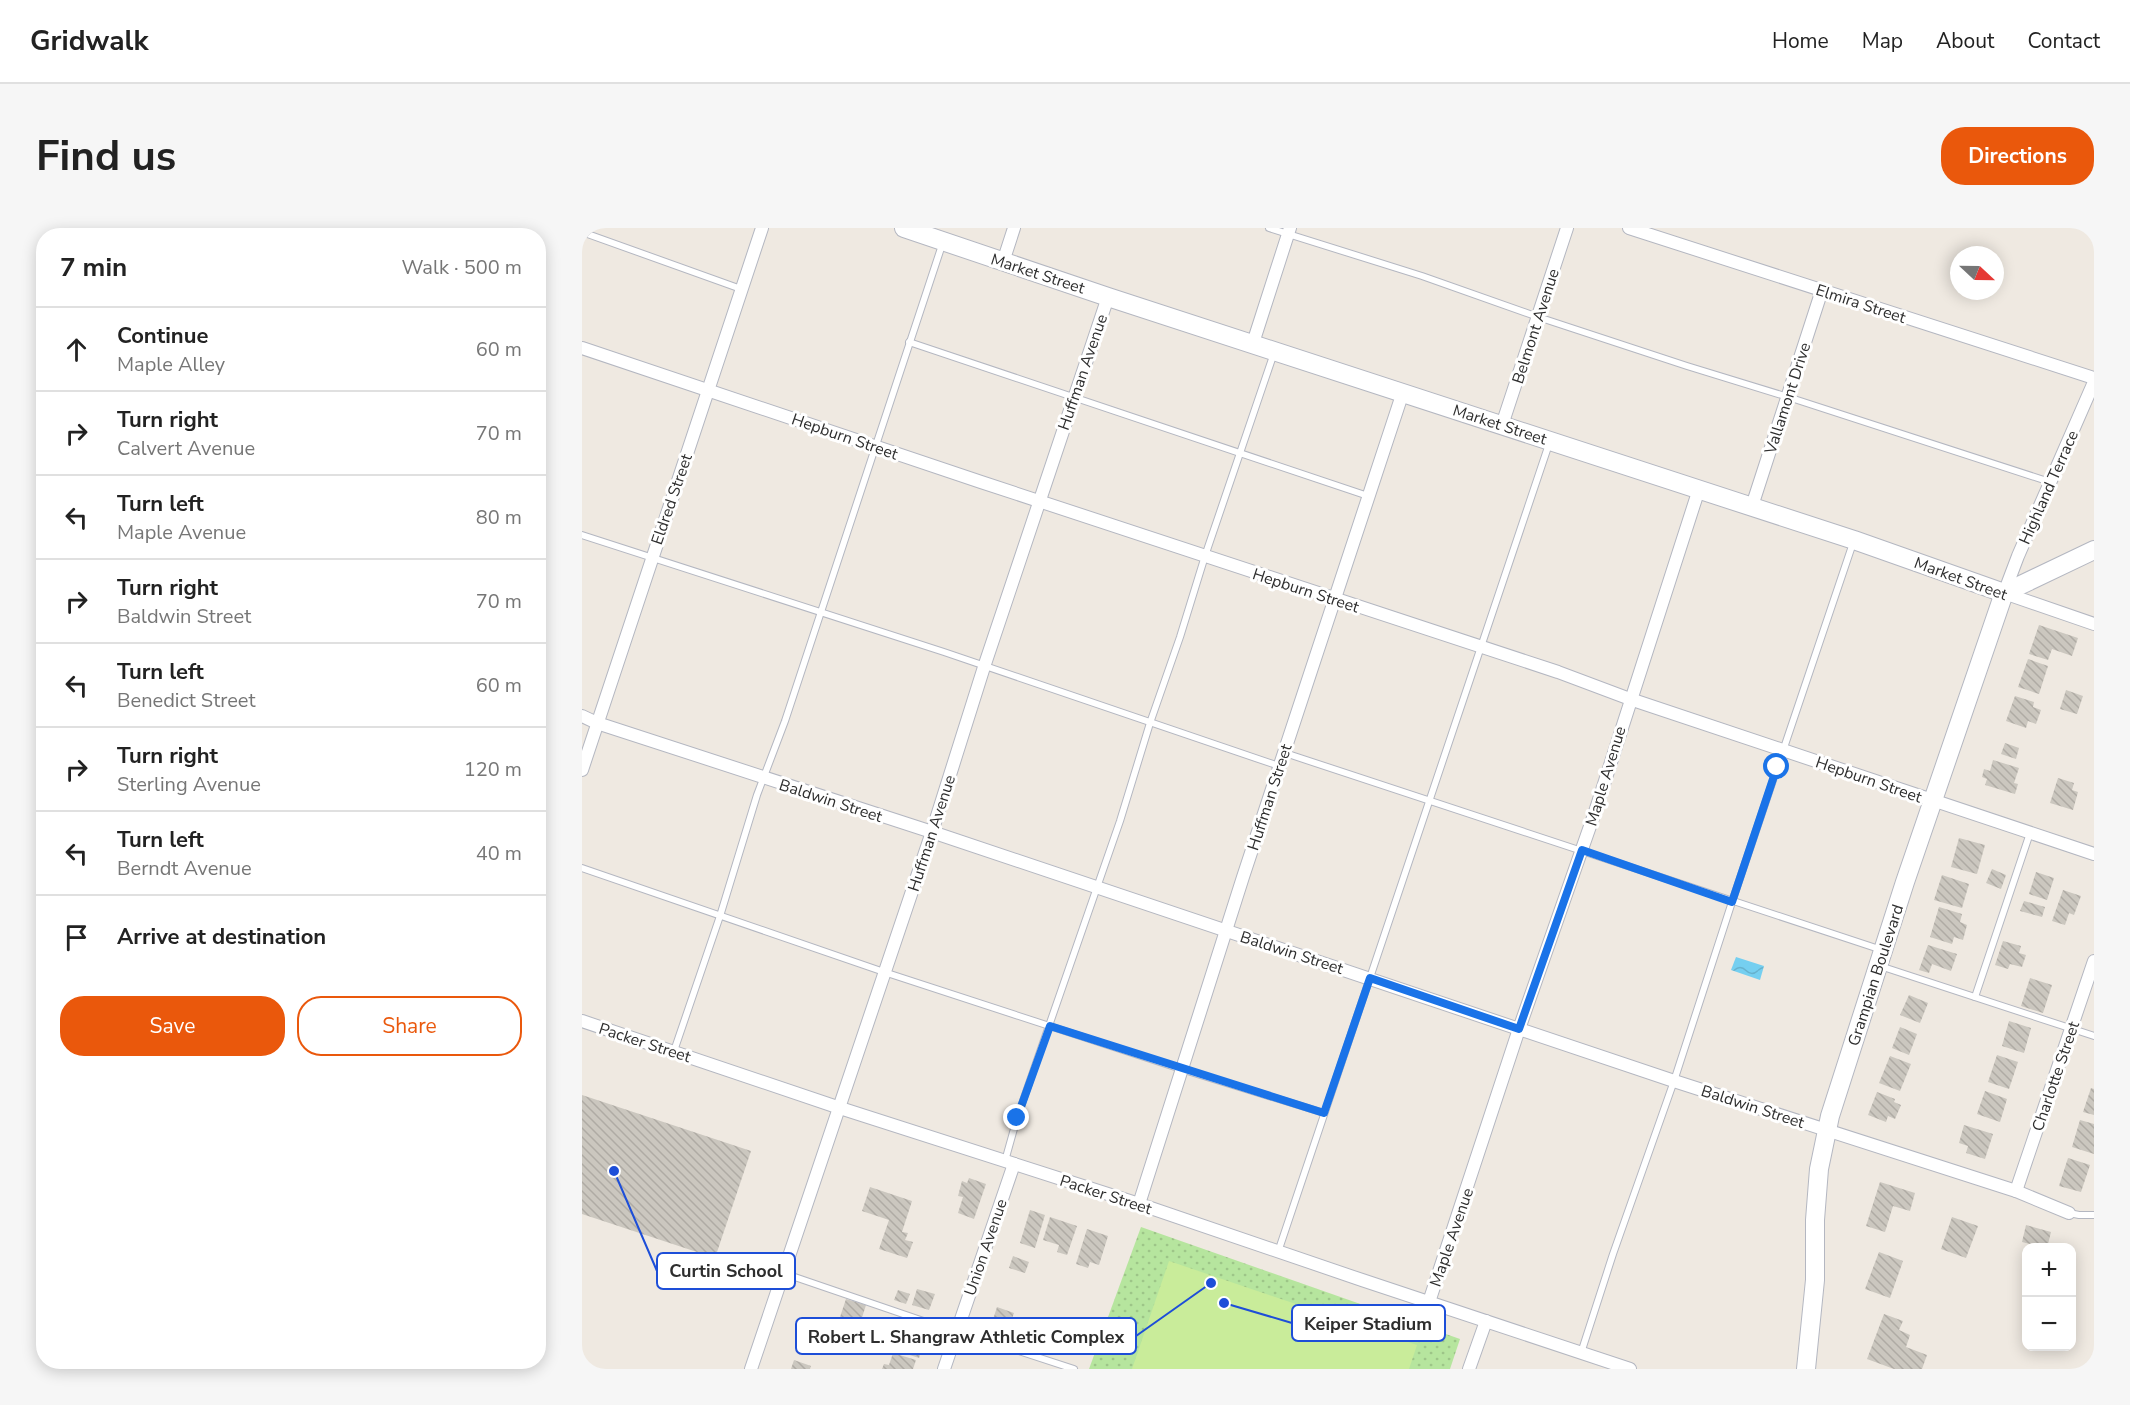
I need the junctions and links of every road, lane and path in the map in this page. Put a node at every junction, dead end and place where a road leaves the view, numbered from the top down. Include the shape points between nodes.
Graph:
1 (762, 228) edge
2 (904, 228) edge
3 (1014, 228) edge
4 (1269, 228) edge
5 (1567, 228) edge
6 (1629, 228) edge
7 (1289, 231) edge
8 (582, 232) edge
9 (943, 242) junction
10 (1003, 262) junction
11 (741, 289) junction
12 (1822, 290) junction
13 (1107, 297) junction
14 (1538, 317) junction
15 (909, 342) junction
16 (1253, 343) junction
17 (582, 348) edge
18 (1275, 350) junction
19 (2094, 380) edge
20 (707, 391) junction
21 (1403, 392) junction
22 (1073, 397) junction
23 (1788, 397) junction
24 (1502, 424) junction
25 (1550, 440) junction
26 (875, 446) junction
27 (1240, 453) junction
28 (2050, 483) junction
29 (1699, 489) junction
30 (1369, 496) junction
31 (1040, 501) junction
32 (1752, 506) junction
33 (582, 535) edge
34 (1854, 540) junction
35 (2094, 550) edge
36 (1205, 556) junction
37 (652, 557) junction
38 (2004, 593) junction
39 (1334, 599) junction
40 (819, 612) junction
41 (2094, 624) edge
42 (1481, 647) junction
43 (984, 667) junction
44 (1630, 699) junction
45 (582, 716) edge
46 (597, 723) junction
47 (1150, 723) junction
48 (1783, 750) junction
49 (1284, 752) junction
50 (1280, 766) junction
51 (582, 770) edge
52 (763, 778) junction
53 (1430, 799) junction
54 (1934, 801) junction
55 (932, 832) junction
56 (2030, 833) junction
57 (1582, 850) junction
58 (2094, 854) edge
59 (582, 868) edge
60 (1096, 888) junction
61 (1732, 902) junction
62 (720, 916) junction
63 (1227, 931) junction
64 (1882, 958) junction
65 (2094, 961) edge
66 (884, 972) junction
67 (1370, 978) junction
68 (1975, 997) junction
69 (582, 1021) edge
70 (1050, 1026) junction
71 (2072, 1028) junction
72 (1519, 1029) junction
73 (2094, 1036) edge
74 (674, 1052) junction
75 (1181, 1069) junction
76 (1674, 1081) junction
77 (840, 1108) junction
78 (1324, 1113) junction
79 (1827, 1130) junction
80 (1009, 1163) junction
81 (2016, 1191) junction
82 (1139, 1204) junction
83 (2069, 1213) joint
84 (2094, 1215) edge
85 (1278, 1252) junction
86 (783, 1273) junction
87 (1429, 1302) junction
88 (1486, 1321) junction
89 (957, 1330) junction
90 (1581, 1353) junction
91 (751, 1369) edge
92 (944, 1369) edge
93 (1074, 1369) edge
94 (1469, 1369) edge
95 (1630, 1369) edge
96 (1806, 1369) edge

1 - 11 street, Eldred Street
2 - 9 main road, Market Street
3 - 10 street
4 - 7 lane
5 - 14 street, Belmont Avenue
6 - 12 street, Elmira Street
7 - 14 lane
7 - 16 street
8 - 11 lane
9 - 10 main road, Market Street
9 - 15 lane
10 - 13 main road, Market Street
11 - 20 street, Eldred Street
12 - 19 street, Elmira Street
12 - 23 street, Vallamont Drive
13 - 16 main road, Market Street
13 - 22 street, Huffman Avenue
14 - 23 lane
14 - 24 street, Belmont Avenue
15 - 22 lane
15 - 26 lane
16 - 18 main road, Market Street
17 - 20 street, Hepburn Street
18 - 21 main road, Market Street
18 - 27 lane
19 - 28 street, Highland Terrace
20 - 26 street, Hepburn Street
20 - 37 street, Eldred Street
21 - 24 main road, Market Street
21 - 30 street, Huffman Street
22 - 27 lane
22 - 31 street, Huffman Avenue
23 - 28 lane
23 - 32 street, Vallamont Drive
24 - 25 main road, Market Street
25 - 29 main road, Market Street
25 - 42 lane
26 - 31 street, Hepburn Street
26 - 40 lane
27 - 30 lane
27 - 36 lane
28 - 38 street, Highland Terrace
29 - 32 main road, Market Street
29 - 44 street, Maple Avenue
30 - 39 street, Huffman Street
31 - 36 street, Hepburn Street
31 - 43 street, Huffman Avenue
32 - 34 main road, Market Street
33 - 37 lane
34 - 38 main road, Market Street
34 - 48 lane
35 - 38 main road
36 - 39 street, Hepburn Street
36 - 47 lane
37 - 40 lane
37 - 46 street, Eldred Street
38 - 41 street, Market Street
38 - 54 main road, Grampian Boulevard
39 - 42 street, Hepburn Street
39 - 49 street, Huffman Street
40 - 43 lane
40 - 52 lane
42 - 44 street, Hepburn Street
42 - 53 lane
43 - 47 lane
43 - 55 street, Huffman Avenue
44 - 48 street, Hepburn Street
44 - 57 street, Maple Avenue
45 - 46 street, Baldwin Street
46 - 51 street, Eldred Street
46 - 52 street, Baldwin Street
47 - 50 lane
47 - 60 lane
48 - 54 street, Hepburn Street
48 - 61 lane
49 - 50 street, Huffman Street
49 - 53 lane
50 - 63 street, Huffman Street
52 - 55 street, Baldwin Street
52 - 62 lane
53 - 57 lane
53 - 67 lane
54 - 56 street, Hepburn Street
54 - 64 main road, Grampian Boulevard
55 - 60 street, Baldwin Street
55 - 66 street, Huffman Avenue
56 - 58 street, Hepburn Street
56 - 68 lane
57 - 61 lane
57 - 72 street, Maple Avenue
59 - 62 lane
60 - 63 street, Baldwin Street
60 - 70 lane
61 - 64 lane
61 - 76 lane
62 - 66 lane
62 - 74 lane
63 - 67 street, Baldwin Street
63 - 75 street, Huffman Street
64 - 68 lane
64 - 79 main road, Grampian Boulevard
65 - 71 street, Charlotte Street
66 - 70 lane
66 - 77 street, Huffman Avenue
67 - 72 street, Baldwin Street
67 - 78 lane
68 - 71 lane
69 - 74 street, Packer Street
70 - 75 lane
70 - 80 lane via 1017,1118
71 - 73 lane
71 - 81 street, Charlotte Street
72 - 76 street, Baldwin Street
72 - 87 street, Maple Avenue
74 - 77 street, Packer Street
75 - 78 lane
75 - 82 street, Huffman Street
76 - 79 street, Baldwin Street
76 - 90 lane
77 - 80 street, Packer Street
77 - 86 street, Huffman Avenue
78 - 85 lane
79 - 81 street, Baldwin Street
79 - 96 main road, Grampian Boulevard via 1818,1179 1815,1280
80 - 82 street, Packer Street
80 - 89 street, Union Avenue
81 - 83 street, Baldwin Street
82 - 85 street, Packer Street
83 - 84 lane
85 - 87 street, Packer Street
86 - 89 lane
86 - 91 street, Huffman Avenue
87 - 88 street, Packer Street
88 - 90 street, Packer Street
88 - 94 street
89 - 92 street, Union Avenue
89 - 93 lane
90 - 95 street, Packer Street

